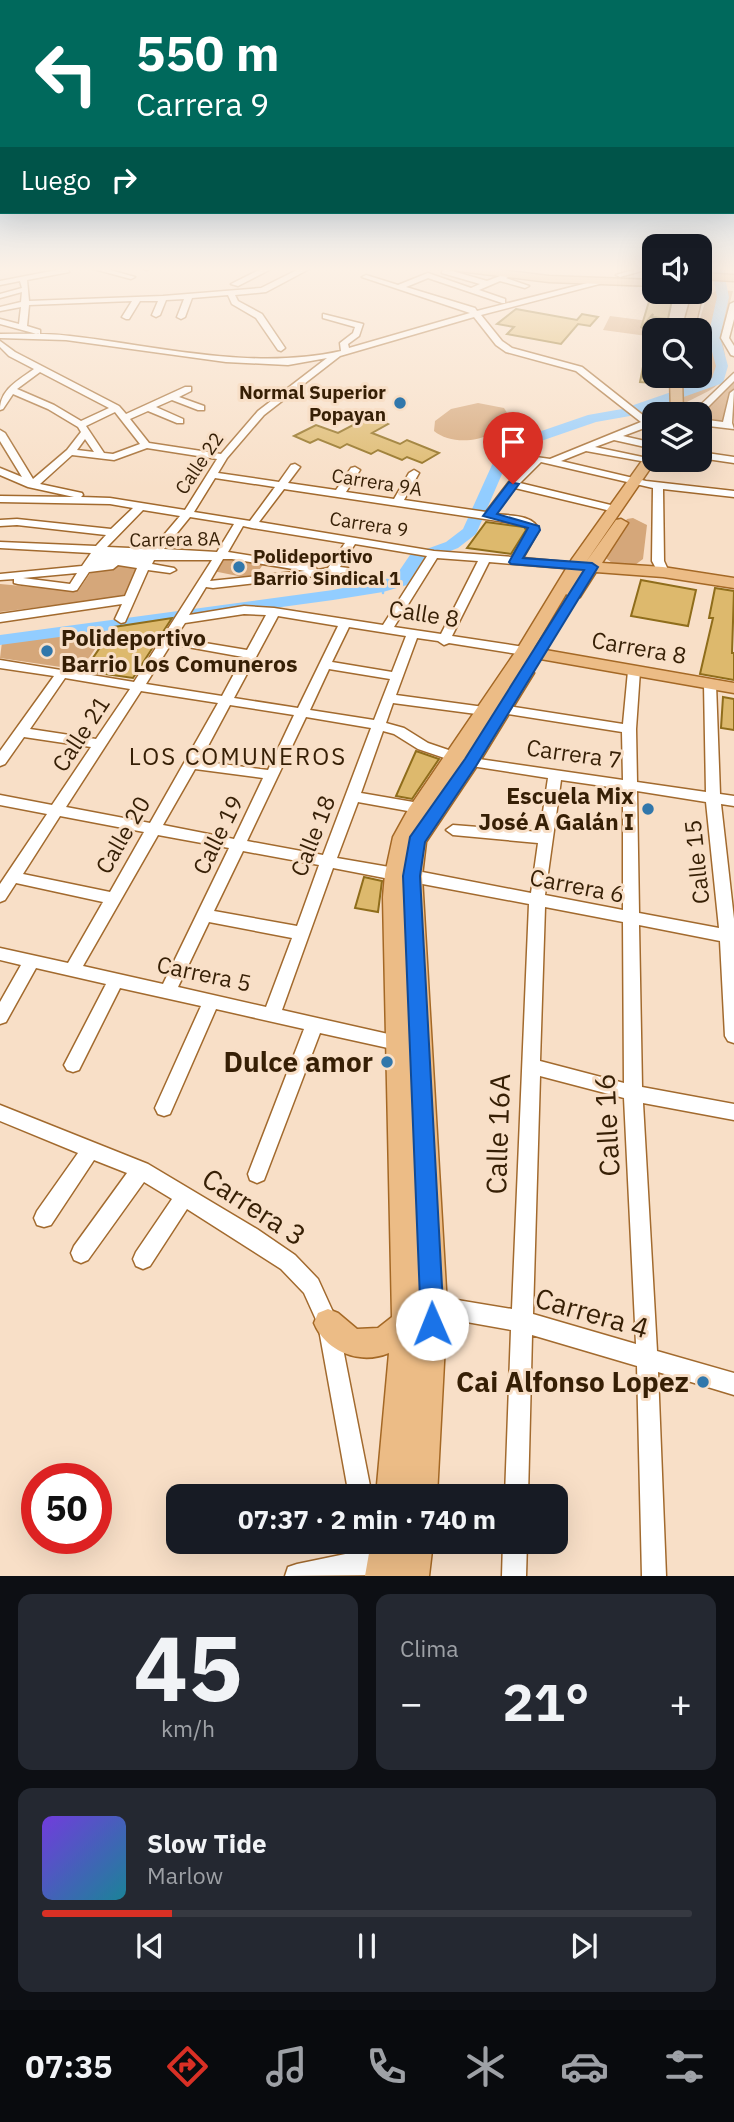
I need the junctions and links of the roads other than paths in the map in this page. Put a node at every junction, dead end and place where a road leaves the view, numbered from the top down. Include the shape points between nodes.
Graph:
1 (93, 342) edge
2 (277, 342) edge
3 (346, 342) edge
4 (380, 342) edge
5 (498, 342) edge
6 (0, 343) edge
7 (281, 348) dead end
8 (342, 353) junction
9 (39, 369) junction
10 (734, 376) edge
11 (188, 389) dead end
12 (11, 390) junction
13 (734, 393) edge
14 (172, 397) junction
15 (707, 402) edge
16 (1, 404) edge
17 (733, 406) edge
18 (116, 408) junction
19 (150, 408) junction
20 (201, 408) dead end
21 (642, 410) edge
22 (123, 419) junction
23 (180, 421) dead end
24 (642, 423) edge
25 (712, 424) edge
26 (730, 426) edge
27 (83, 428) junction
28 (0, 433) edge
29 (612, 436) junction
30 (146, 445) junction
31 (585, 448) junction
32 (642, 449) edge
33 (70, 452) junction
34 (100, 454) junction
35 (642, 454) edge
36 (223, 457) junction
37 (712, 457) edge
38 (734, 460) edge
39 (552, 461) junction
40 (295, 467) dead end
41 (355, 470) dead end
42 (0, 471) edge
43 (414, 472) dead end
44 (650, 472) edge
45 (214, 475) junction
46 (513, 484) junction
47 (646, 484) junction
48 (32, 485) junction
49 (282, 486) junction
50 (734, 492) edge
51 (339, 494) junction
52 (0, 499) edge
53 (110, 501) junction
54 (397, 503) junction
55 (141, 506) junction
56 (615, 509) junction
57 (188, 513) junction
58 (486, 515) junction
59 (0, 523) edge
60 (240, 523) junction
61 (253, 525) junction
62 (112, 532) junction
63 (352, 541) junction
64 (0, 545) edge
65 (433, 554) junction
66 (227, 555) junction
67 (91, 558) junction
68 (485, 559) junction
69 (515, 562) junction
70 (144, 566) junction
71 (584, 566) junction
72 (170, 570) dead end
73 (338, 571) junction
74 (663, 572) junction
75 (0, 578) edge
76 (203, 583) junction
77 (734, 583) edge
78 (131, 599) junction
79 (274, 612) junction
80 (183, 614) junction
81 (0, 618) edge
82 (121, 619) dead end
83 (345, 623) junction
84 (386, 631) junction
85 (412, 635) junction
86 (168, 640) junction
87 (444, 641) junction
88 (530, 652) junction
89 (250, 654) junction
90 (0, 664) edge
91 (325, 665) junction
92 (634, 671) junction
93 (62, 674) junction
94 (396, 676) junction
95 (710, 684) junction
96 (137, 686) junction
97 (734, 688) edge
98 (389, 698) junction
99 (225, 701) junction
100 (493, 710) junction
101 (302, 713) junction
102 (379, 725) junction
103 (629, 729) junction
104 (20, 732) junction
105 (99, 744) junction
106 (461, 760) junction
107 (0, 761) edge
108 (191, 764) junction
109 (272, 775) junction
110 (555, 775) junction
111 (629, 785) junction
112 (353, 796) junction
113 (713, 798) junction
114 (0, 800) edge
115 (734, 801) edge
116 (419, 808) junction
117 (55, 811) junction
118 (153, 829) junction
119 (453, 830) dead end
120 (545, 838) junction
121 (240, 846) junction
122 (327, 862) junction
123 (403, 875) junction
124 (12, 877) junction
125 (0, 895) edge
126 (113, 898) junction
127 (537, 901) junction
128 (204, 915) junction
129 (629, 919) junction
130 (300, 933) junction
131 (731, 937) edge
132 (0, 954) edge
133 (31, 962) junction
134 (72, 971) junction
135 (116, 980) junction
136 (169, 991) junction
137 (211, 1002) junction
138 (272, 1014) junction
139 (0, 1017) edge
140 (315, 1024) junction
141 (734, 1036) edge
142 (397, 1043) junction
143 (73, 1065) dead end
144 (530, 1066) junction
145 (633, 1093) junction
146 (164, 1108) dead end
147 (734, 1112) edge
148 (0, 1113) edge
149 (91, 1149) junction
150 (141, 1170) junction
151 (257, 1174) dead end
152 (184, 1197) junction
153 (44, 1218) dead end
154 (80, 1253) dead end
155 (143, 1259) dead end
156 (447, 1308) junction
157 (521, 1321) junction
158 (406, 1322) junction
159 (328, 1324) junction
160 (647, 1357) junction
161 (734, 1384) edge
162 (359, 1484) edge
163 (393, 1484) edge
164 (423, 1484) edge
165 (516, 1484) edge
166 (515, 1554) edge
167 (404, 1562) edge
168 (297, 1576) edge
169 (514, 1576) edge
170 (654, 1576) edge

1 - 8 street via 252,362 288,362
2 - 7 street
3 - 8 street, Calle 22
4 - 8 street
5 - 21 street via 509,350 579,369 624,404
6 - 9 street
8 - 36 street, Calle 22 via 261,413
9 - 12 street
9 - 18 street
10 - 15 street
11 - 14 street
12 - 16 street
12 - 27 street via 51,407
13 - 17 street
14 - 19 street
14 - 20 street
17 - 26 street
18 - 22 street
18 - 27 street
19 - 22 street
19 - 23 street
22 - 30 street
24 - 29 street
25 - 26 street
27 - 33 street
27 - 34 street
28 - 48 street
29 - 31 street
29 - 32 street
30 - 34 street via 125,455
30 - 36 street
31 - 35 street
31 - 39 street
33 - 34 street
33 - 48 street
36 - 45 street, Calle 22
37 - 38 street
39 - 46 street via 539,459
39 - 47 street
40 - 49 street
41 - 51 street
42 - 48 street
43 - 54 street
44 - 47 main road
45 - 49 street, Carrera 9A
45 - 57 street, Calle 22
46 - 56 street
46 - 58 street
47 - 50 street
47 - 56 main road
47 - 71 main road
47 - 74 street
48 - 53 street
49 - 51 street, Carrera 9A
49 - 61 street
51 - 54 street, Carrera 9A
52 - 53 street, Carrera 9
53 - 55 street, Carrera 9
54 - 58 street, Carrera 9A
55 - 57 street, Carrera 9
55 - 62 street
56 - 71 main road
57 - 60 street, Carrera 9
57 - 70 street, Calle 22
58 - 69 street, Carrera 9A via 533,526
59 - 62 street
60 - 61 street, Carrera 9
60 - 66 street, Calle 21
61 - 63 street, Carrera 9
62 - 67 street
63 - 65 street, Carrera 9
63 - 73 street
64 - 66 street, Carrera 8A
65 - 68 street, Carrera 9
65 - 84 street
66 - 67 street, Carrera 8A
66 - 73 street
66 - 75 street
66 - 76 street, Calle 21
67 - 70 street, Carrera 8A
67 - 75 street via 73,588
68 - 69 street, Carrera 9
68 - 87 street
69 - 71 street, Carrera 9
70 - 72 street, Carrera 8A
70 - 78 street, Calle 22
71 - 74 main road, Carrera 9
71 - 88 main road
73 - 76 street, Carrera 8A via 213,586
74 - 77 main road, Carrera 9
76 - 80 street, Calle 21
78 - 81 street
78 - 82 street, Calle 22
79 - 80 street, Calle 8
79 - 83 street, Calle 8
79 - 89 street, Calle 20
80 - 86 street, Calle 21
83 - 84 street, Calle 8
83 - 91 street, Calle 19
84 - 85 street, Calle 8
85 - 87 street, Calle 8
85 - 94 street, Calle 18
86 - 89 street
86 - 96 street, Calle 21
87 - 88 street, Calle 8
88 - 92 main road, Carrera 8
88 - 100 main road
89 - 99 street, Calle 20
90 - 93 street, Carrera 7
91 - 94 street
91 - 101 street, Calle 19
92 - 95 main road, Carrera 8
92 - 103 street, Calle 16
93 - 96 street, Carrera 7
93 - 104 street
94 - 98 street, Calle 18
95 - 97 main road, Carrera 8
95 - 113 street, Calle 15
96 - 99 street, Carrera 7
96 - 105 street, Calle 21
98 - 100 street
98 - 102 street, Calle 18
99 - 101 street, Carrera 7
99 - 108 street, Calle 20
100 - 103 street
100 - 106 main road
101 - 102 street, Carrera 7
101 - 109 street, Calle 19
102 - 106 street, Carrera 7
102 - 112 street, Calle 18
103 - 111 street, Calle 16
104 - 105 street
104 - 107 street
105 - 117 street, Calle 21
106 - 110 street, Carrera 7
106 - 116 main road
106 - 123 main road via 416,841
108 - 109 street
108 - 118 street, Calle 20
109 - 121 street, Calle 19
110 - 111 street, Carrera 7
110 - 120 street, Calle 16A
111 - 113 street, Carrera 7
111 - 129 street, Calle 16
112 - 116 street
112 - 122 street, Calle 18
113 - 115 street, Carrera 7
113 - 131 street, Calle 15
114 - 117 street, Carrera 6
116 - 123 main road via 403,837
117 - 118 street, Carrera 6
117 - 124 street, Calle 21
118 - 121 street, Carrera 6
118 - 126 street, Calle 20
119 - 120 street
120 - 127 street, Calle 16A
121 - 122 street, Carrera 6
121 - 128 street, Calle 19
122 - 123 street, Carrera 6
122 - 130 street, Calle 18
123 - 127 street, Carrera 6
123 - 142 main road
123 - 156 main road
124 - 125 street, Calle 21
124 - 126 street
126 - 134 street, Calle 20
127 - 129 street, Carrera 6
127 - 144 street, Calle 16A
128 - 130 street
128 - 136 street, Calle 19
129 - 131 street, Carrera 6
129 - 145 street, Calle 16
130 - 138 street, Calle 18
131 - 141 street, Calle 15
132 - 133 street, Carrera 5
133 - 134 street, Carrera 5
133 - 139 street
134 - 135 street, Carrera 5
135 - 136 street, Carrera 5
135 - 143 street
136 - 137 street, Carrera 5
137 - 138 street, Carrera 5
137 - 146 street
138 - 140 street, Carrera 5
140 - 142 street, Carrera 5
140 - 151 street
142 - 158 main road
144 - 145 street
144 - 157 street, Calle 16A
145 - 147 street
145 - 160 street, Calle 16
148 - 149 street, Carrera 3
149 - 150 street, Carrera 3
149 - 153 street
150 - 152 street, Carrera 3
150 - 154 street
152 - 155 street
152 - 159 street, Carrera 3 via 288,1262 311,1286
156 - 157 street, Carrera 4
156 - 164 main road
157 - 160 street, Carrera 4
157 - 165 street, Calle 16A
158 - 159 main road via 390,1339 368,1346 345,1340
158 - 163 main road
159 - 162 street, Carrera 3
160 - 161 street, Carrera 4
160 - 170 street, Calle 16
166 - 169 street
167 - 168 street via 355,1564

